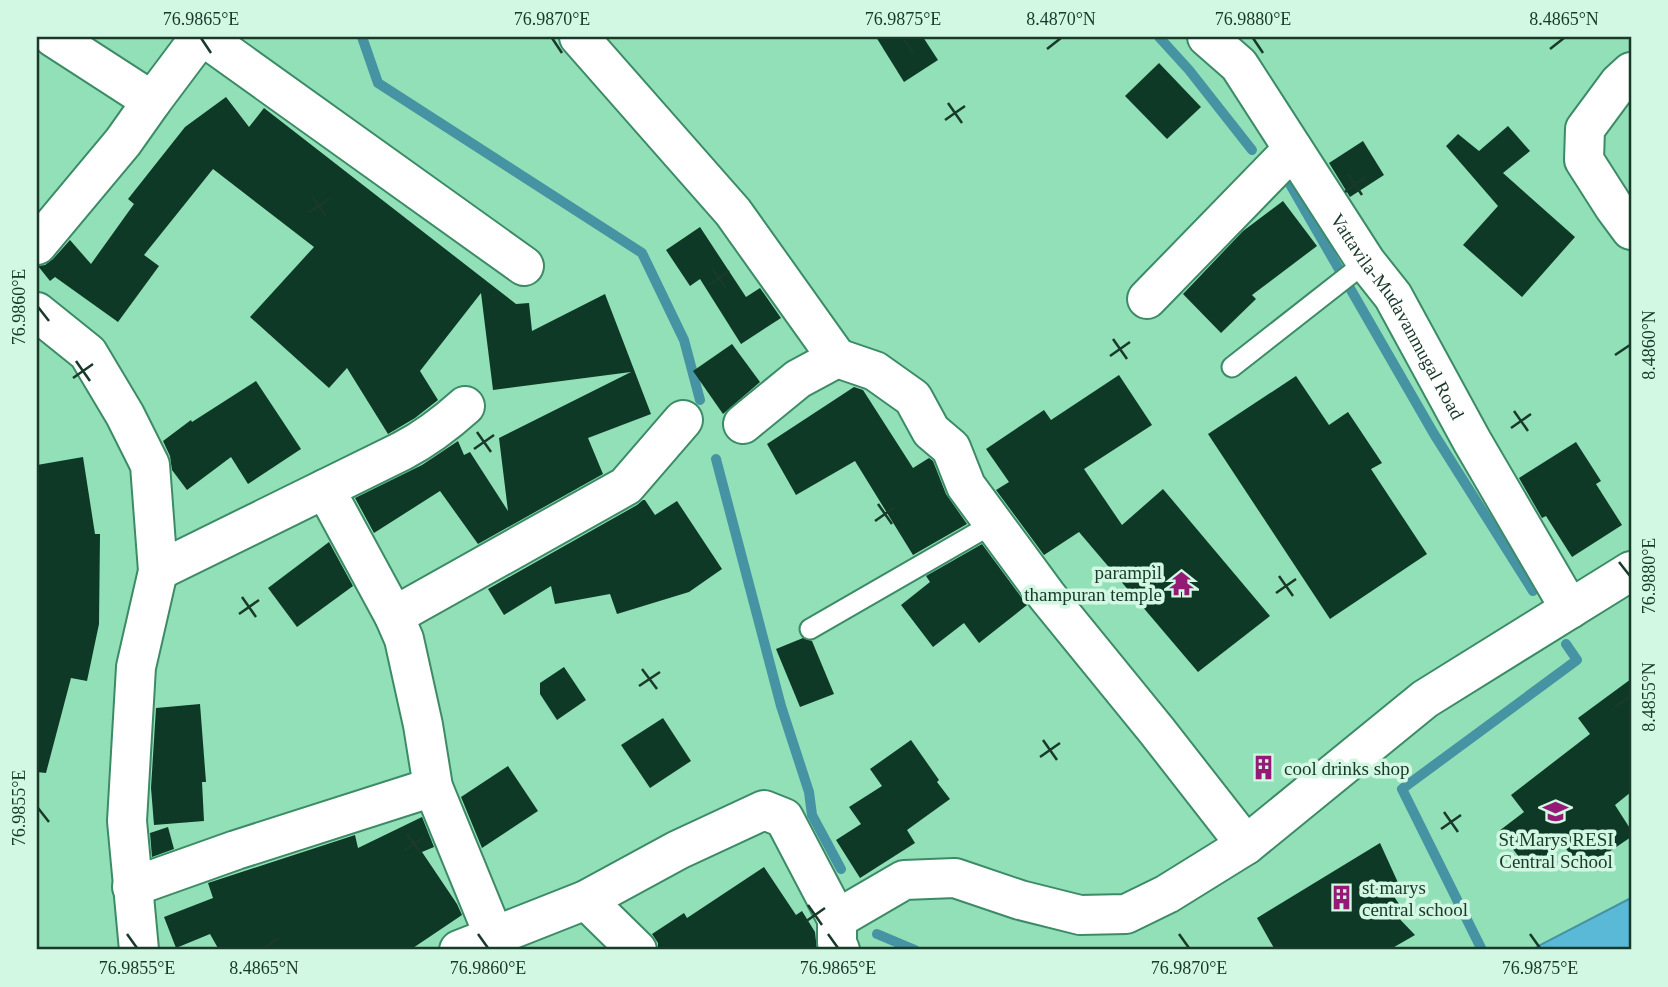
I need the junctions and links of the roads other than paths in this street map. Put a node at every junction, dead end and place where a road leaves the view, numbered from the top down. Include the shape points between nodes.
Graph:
1 (53, 37) edge
2 (202, 37) edge
3 (579, 37) edge
4 (1207, 37) edge
5 (1631, 72) edge
6 (152, 101) junction
7 (1293, 149) junction
8 (1631, 230) edge
9 (37, 244) edge
10 (1366, 262) junction
11 (524, 266) dead end
12 (1147, 299) dead end
13 (37, 312) edge
14 (837, 358) junction
15 (1231, 367) dead end
16 (465, 406) dead end
17 (683, 420) dead end
18 (743, 424) dead end
19 (325, 489) junction
20 (994, 523) junction
21 (158, 571) junction
22 (1631, 571) edge
23 (1570, 610) junction
24 (394, 616) junction
25 (810, 629) dead end
26 (433, 787) junction
27 (1246, 845) junction
28 (132, 887) junction
29 (586, 900) junction
30 (838, 935) edge
31 (494, 936) junction
32 (139, 950) edge
33 (459, 950) edge
34 (637, 950) edge

1 - 6 street
2 - 6 street
2 - 11 street
3 - 14 street via 733,212
4 - 7 street, Vattavila-Mudavanmugal Road via 1240,65
5 - 8 street via 1584,129 1584,160
6 - 9 street
7 - 10 street, Vattavila-Mudavanmugal Road
7 - 12 street
10 - 15 lane
10 - 23 street, Vattavila-Mudavanmugal Road via 1394,296
13 - 21 street via 88,353 150,465
14 - 18 street via 799,379
14 - 20 street via 875,371 913,398 931,431 951,448 967,486
16 - 19 street via 425,439
17 - 24 street via 626,486
19 - 21 street
19 - 24 street
20 - 25 lane
20 - 27 street
21 - 28 street via 136,667 127,821
22 - 23 street
23 - 27 street via 1425,699
24 - 26 street via 404,639
26 - 28 street
26 - 31 street
27 - 30 street via 1126,914 1080,915 1020,901 955,878 904,880
28 - 32 street
29 - 30 street via 764,810 784,818
29 - 31 street
29 - 34 street
31 - 33 street

